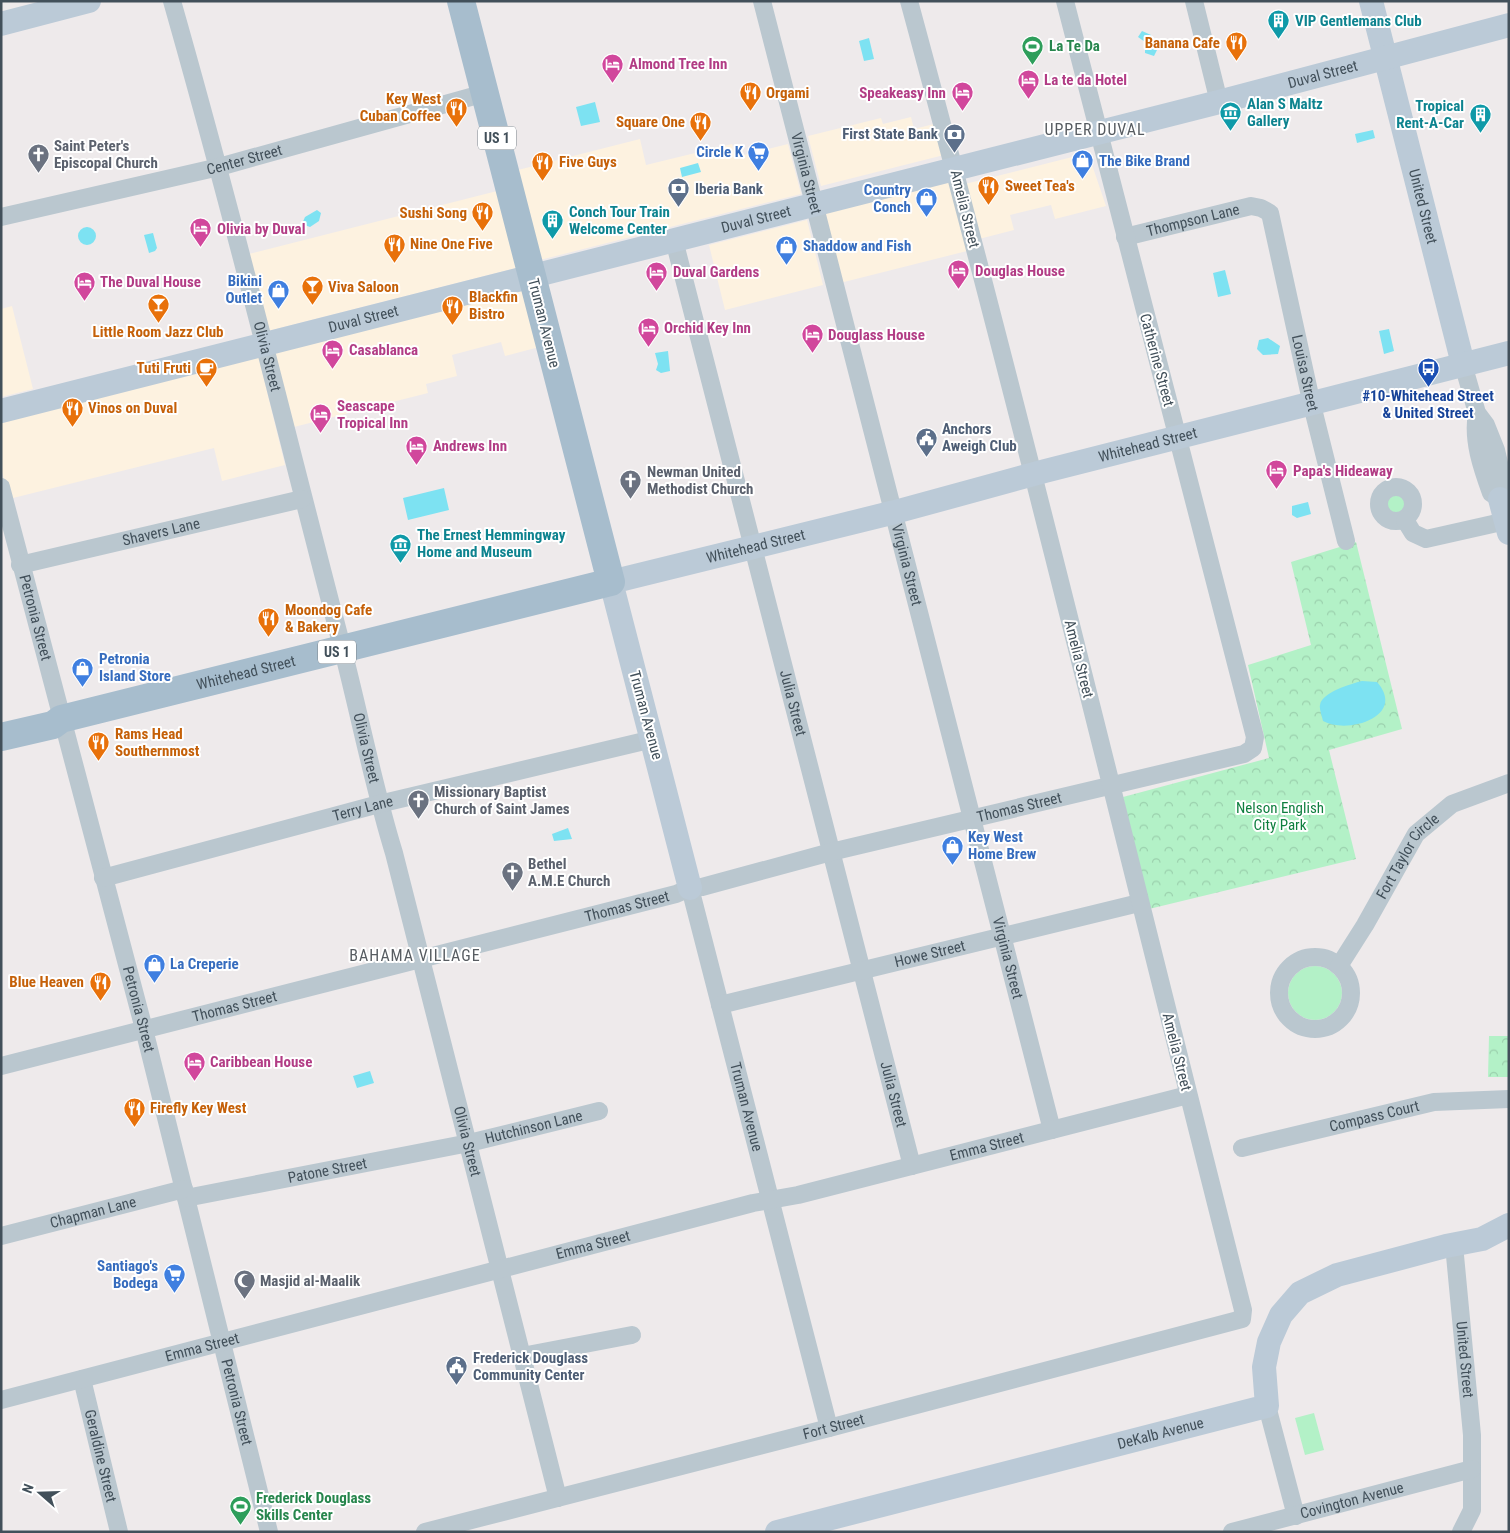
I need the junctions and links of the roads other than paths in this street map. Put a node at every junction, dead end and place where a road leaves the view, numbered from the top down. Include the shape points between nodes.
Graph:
1 (89, 1) edge
2 (172, 1) edge
3 (461, 1) edge
4 (762, 1) edge
5 (909, 1) edge
6 (1064, 1) edge
7 (1194, 1) edge
8 (1371, 1) edge
9 (1, 24) edge
10 (1509, 25) edge
11 (1385, 57) junction
12 (485, 93) junction
13 (1219, 102) junction
14 (1098, 131) junction
15 (219, 167) junction
16 (954, 169) junction
17 (815, 205) junction
18 (1261, 208) joint
19 (1, 217) edge
20 (1125, 237) junction
21 (674, 240) junction
22 (532, 275) junction
23 (263, 344) junction
24 (1509, 353) edge
25 (1464, 364) junction
26 (1312, 405) junction
27 (1, 411) edge
28 (1177, 437) junction
29 (1032, 474) junction
30 (1, 487) edge
31 (302, 498) junction
32 (895, 512) junction
33 (1405, 520) dead end
34 (1506, 522) edge
35 (1346, 541) dead end
36 (753, 547) junction
37 (20, 565) junction
38 (611, 582) junction
39 (343, 651) junction
40 (61, 719) junction
41 (1, 738) edge
42 (653, 739) junction
43 (1252, 748) joint
44 (1509, 783) edge
45 (1111, 785) junction
46 (379, 804) junction
47 (972, 818) junction
48 (831, 852) junction
49 (103, 878) junction
50 (690, 888) junction
51 (1140, 903) junction
52 (1003, 937) junction
53 (420, 958) junction
54 (1339, 966) junction
55 (861, 970) junction
56 (720, 1005) junction
57 (144, 1029) junction
58 (1, 1066) edge
59 (1188, 1095) junction
60 (1509, 1099) edge
61 (599, 1112) dead end
62 (1052, 1130) junction
63 (469, 1142) junction
64 (1242, 1148) dead end
65 (912, 1166) junction
66 (185, 1194) junction
67 (770, 1200) junction
68 (1509, 1224) edge
69 (1, 1236) edge
70 (1454, 1245) junction
71 (500, 1269) junction
72 (1242, 1319) joint
73 (632, 1336) dead end
74 (222, 1342) junction
75 (522, 1356) junction
76 (82, 1379) junction
77 (1, 1400) edge
78 (1267, 1406) junction
79 (829, 1428) junction
80 (1472, 1469) junction
81 (558, 1498) junction
82 (1296, 1516) junction
83 (119, 1532) edge
84 (269, 1532) edge
85 (425, 1532) edge
86 (777, 1532) edge
87 (1232, 1532) edge
88 (1461, 1532) edge

1 - 9 street
2 - 15 street, Olivia Street
3 - 12 main road, Truman Avenue / US 1
4 - 17 street, Virginia Street
5 - 16 street, Amelia Street
6 - 14 street, Catherine Street
7 - 13 street
8 - 11 street, United Street
10 - 11 street, Duval Street
11 - 13 street, Duval Street
11 - 25 street, United Street
12 - 15 street, Center Street
12 - 22 main road, Truman Avenue / US 1
13 - 14 street, Duval Street
14 - 16 street, Duval Street
14 - 20 street, Catherine Street
15 - 19 street, Center Street
15 - 23 street, Olivia Street
16 - 17 street, Duval Street
16 - 29 street, Amelia Street
17 - 21 street, Duval Street
17 - 32 street, Virginia Street
18 - 20 street, Thompson Lane via 1251,206
18 - 26 street, Louisa Street via 1270,213
20 - 28 street, Catherine Street
21 - 22 street, Duval Street
21 - 36 street, Julia Street
22 - 23 street, Duval Street
22 - 38 main road, Truman Avenue / US 1
23 - 27 street, Duval Street
23 - 31 street, Olivia Street
24 - 25 street, Whitehead Street
25 - 26 street, Whitehead Street
25 - 34 street, United Street via 1477,413 1486,425 1496,450 1506,489
26 - 28 street, Whitehead Street
26 - 35 street, Louisa Street
28 - 29 street, Whitehead Street
28 - 43 street, Catherine Street via 1256,737
29 - 32 street, Whitehead Street
29 - 45 street, Amelia Street
30 - 37 street, Petronia Street
31 - 37 street, Shavers Lane
31 - 39 street, Olivia Street
32 - 36 street, Whitehead Street
32 - 47 street, Virginia Street
33 - 34 street via 1413,533 1426,539
36 - 38 street, Whitehead Street
36 - 48 street, Julia Street
37 - 40 street, Petronia Street
38 - 39 main road, Whitehead Street / US 1
38 - 42 street, Truman Avenue
39 - 40 main road, Whitehead Street / US 1
39 - 46 street, Olivia Street
40 - 41 main road, Whitehead Street / US 1 via 53,725
40 - 49 street, Petronia Street
42 - 46 street, Terry Lane
42 - 50 street, Truman Avenue
43 - 45 street, Thomas Street via 1244,754
44 - 54 street, Fort Taylor Circle via 1452,804 1416,834
45 - 47 street, Thomas Street
45 - 51 street, Amelia Street
46 - 49 street, Terry Lane
46 - 53 street, Olivia Street
47 - 48 street, Thomas Street
47 - 52 street, Virginia Street
48 - 50 street, Thomas Street
48 - 55 street, Julia Street
49 - 57 street, Petronia Street
50 - 53 street, Thomas Street
50 - 56 street, Truman Avenue
51 - 52 street, Howe Street
51 - 59 street, Amelia Street
52 - 55 street, Howe Street
52 - 62 street, Virginia Street
53 - 57 street, Thomas Street
53 - 63 street, Olivia Street
54 - 54 street via 1323,959 1305,959 1286,972 1279,994 1281,1006 1296,1024 1307,1029 1319,1029 1330,1026 1344,1014 1350,998 1350,986
55 - 56 street, Howe Street
55 - 65 street, Julia Street
56 - 67 street, Truman Avenue
57 - 58 street, Thomas Street
57 - 66 street, Petronia Street
59 - 62 street, Emma Street
59 - 72 street, Amelia Street via 1243,1310
60 - 64 street, Compass Court via 1434,1102
61 - 63 street, Hutchinson Lane
62 - 65 street, Emma Street
63 - 66 street, Patone Street
63 - 71 street, Olivia Street
65 - 67 street, Emma Street
66 - 69 street, Chapman Lane
66 - 74 street, Petronia Street
67 - 71 street, Emma Street
67 - 79 street, Truman Avenue
68 - 70 street via 1482,1239
70 - 78 street via 1337,1275 1313,1285 1292,1300 1269,1342 1264,1366
70 - 80 street, United Street via 1471,1402
71 - 74 street, Emma Street
71 - 75 street, Olivia Street
72 - 79 street, Fort Street
73 - 75 street
74 - 76 street, Emma Street
74 - 84 street, Petronia Street
75 - 81 street, Olivia Street
76 - 77 street, Emma Street
76 - 83 street, Geraldine Street
78 - 82 street
78 - 86 street, DeKalb Avenue
79 - 81 street, Fort Street
80 - 82 street, Covington Avenue
80 - 88 street, United Street via 1472,1510
81 - 85 street, Fort Street
82 - 87 street, Covington Avenue

